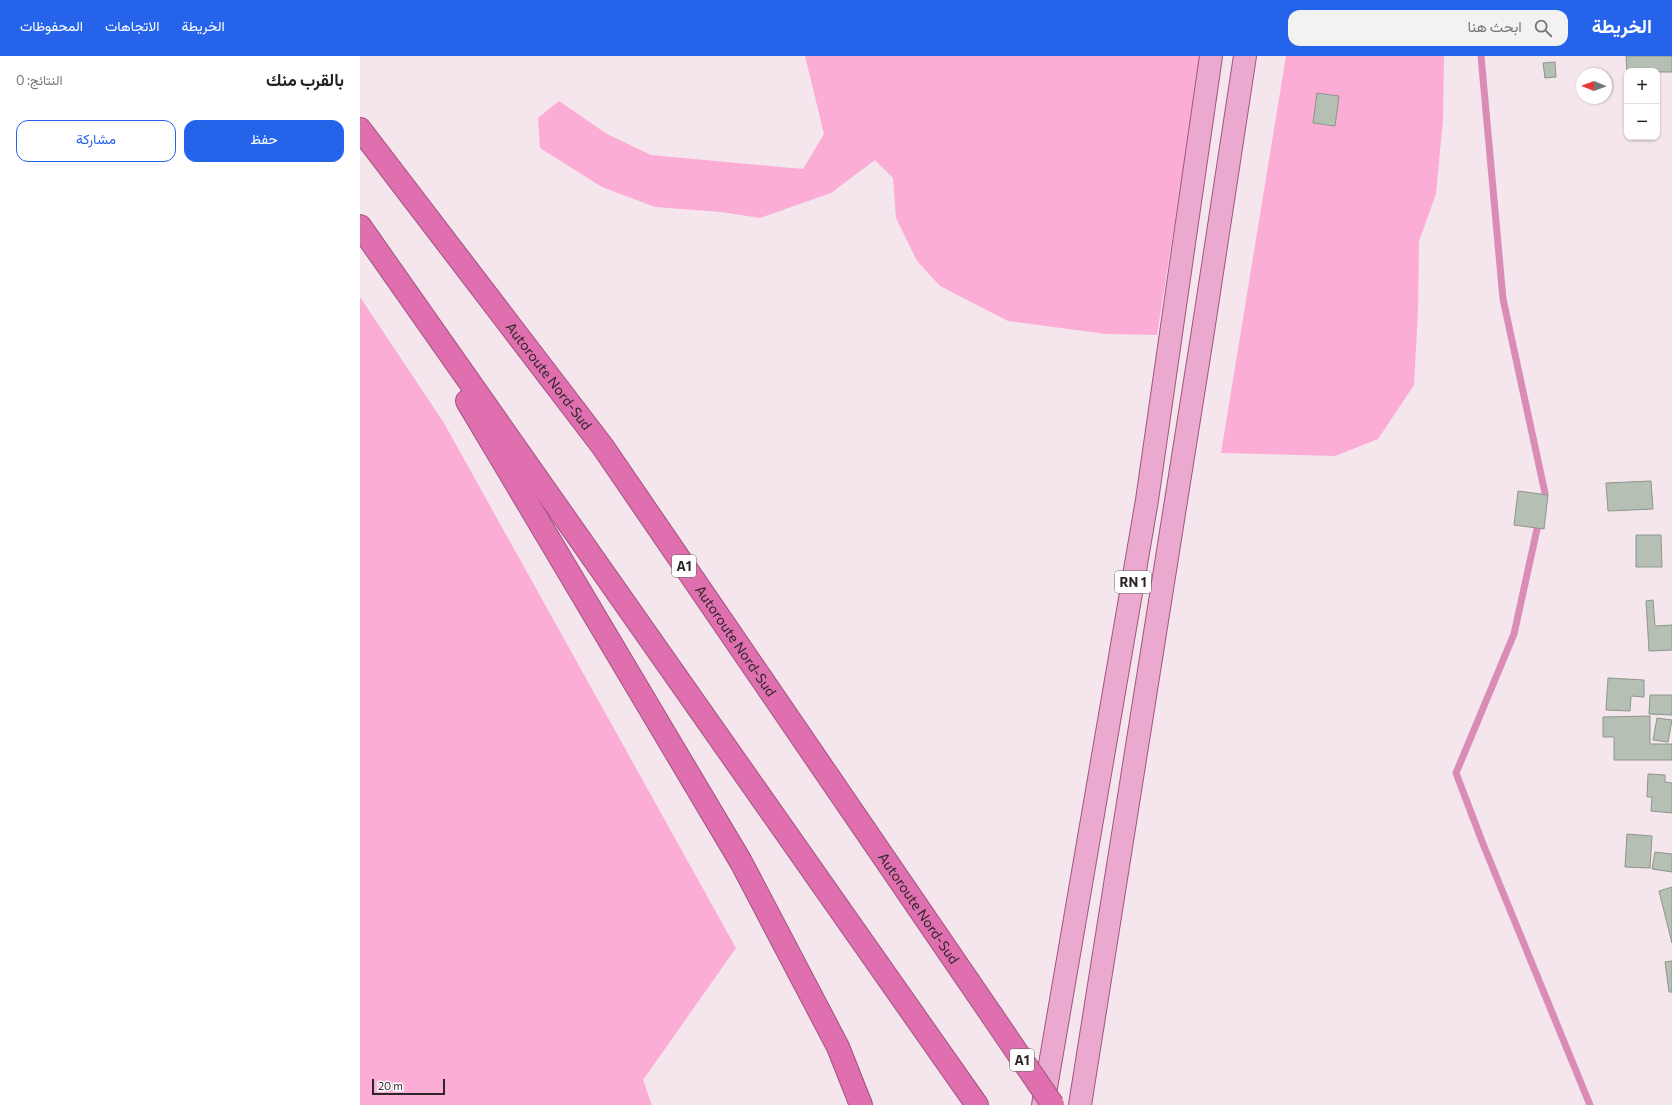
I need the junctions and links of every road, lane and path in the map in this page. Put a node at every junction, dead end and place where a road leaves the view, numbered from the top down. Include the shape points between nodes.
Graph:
1 (1211, 56) edge
2 (1245, 56) edge
3 (360, 129) edge
4 (366, 233) edge
5 (977, 1104) edge
6 (861, 1105) edge
7 (1042, 1105) edge
8 (1053, 1105) edge
9 (1080, 1105) edge

1 - 7 main road, RN 1 via 1147,500
2 - 9 main road, RN 1
3 - 8 highway, Autoroute Nord-Sud / A1, bridge via 603,447
4 - 5 highway
4 - 6 highway via 741,862 838,1047

